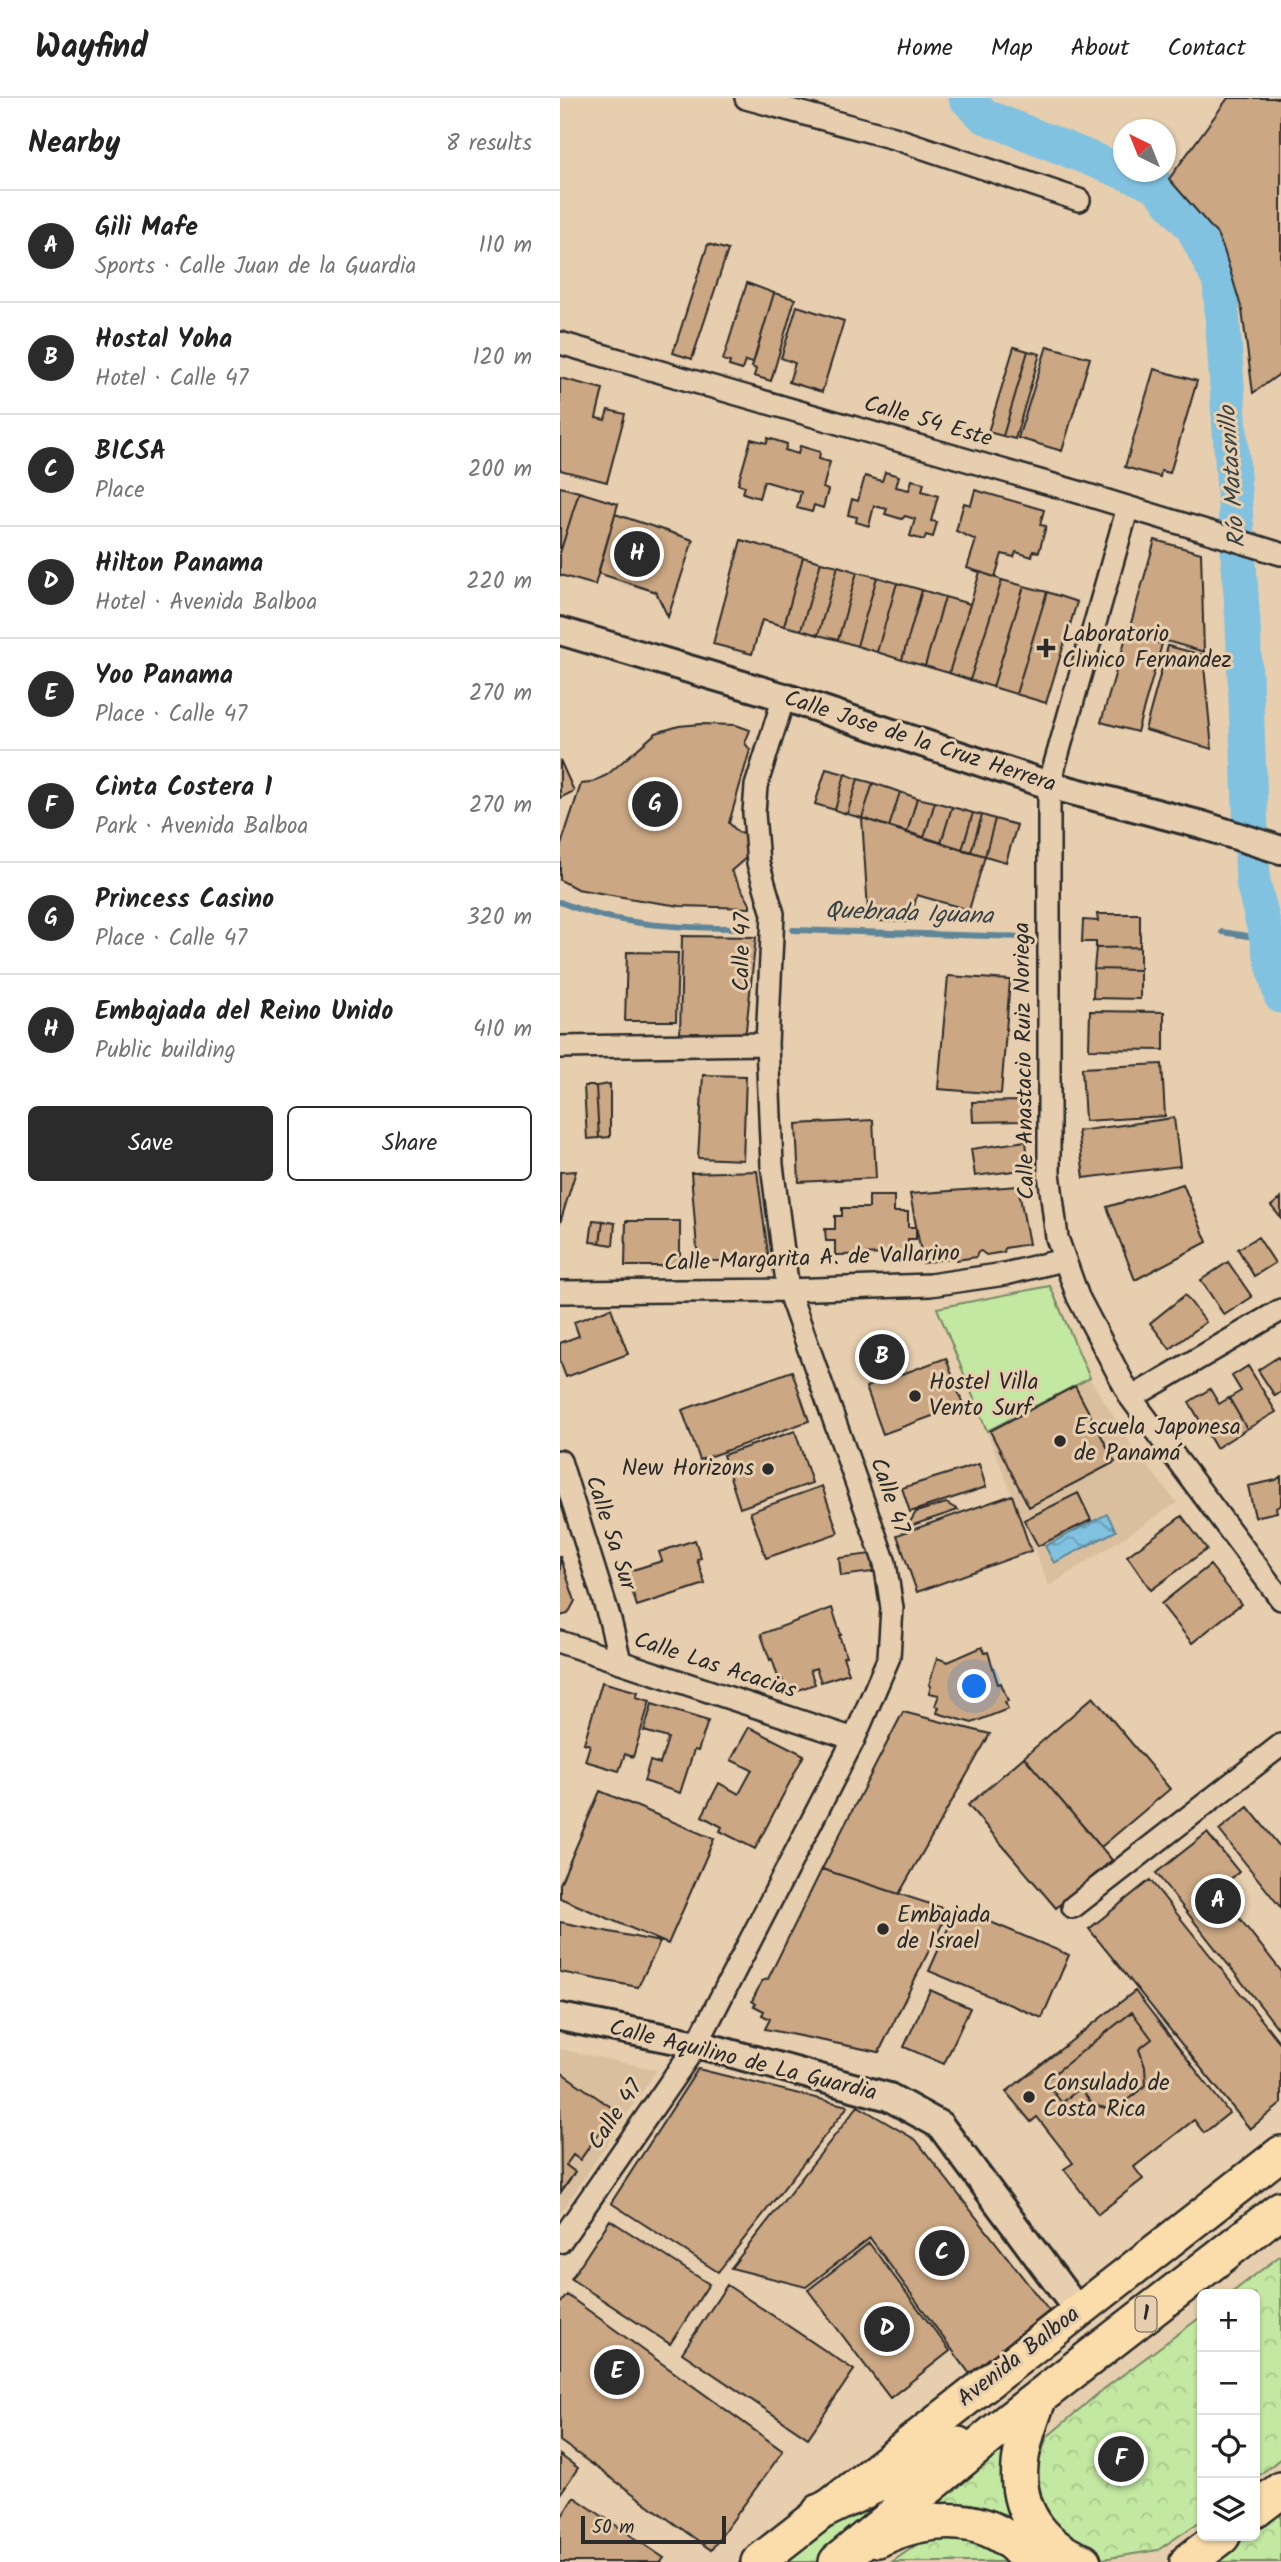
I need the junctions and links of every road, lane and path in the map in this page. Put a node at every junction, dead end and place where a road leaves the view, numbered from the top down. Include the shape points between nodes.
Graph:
1 (746, 98) edge
2 (1079, 200) dead end
3 (560, 343) edge
4 (1128, 508) junction
5 (1281, 554) edge
6 (560, 631) edge
7 (784, 697) junction
8 (1049, 785) junction
9 (1281, 850) edge
10 (766, 1044) junction
11 (560, 1047) edge
12 (1063, 1260) junction
13 (788, 1290) junction
14 (560, 1292) edge
15 (1281, 1310) edge
16 (1131, 1398) junction
17 (560, 1461) edge
18 (1281, 1599) edge
19 (560, 1642) edge
20 (620, 1661) junction
21 (854, 1739) junction
22 (1281, 1745) edge
23 (1073, 1907) dead end
24 (560, 2017) edge
25 (697, 2044) junction
26 (1281, 2153) edge
27 (1281, 2209) edge
28 (560, 2242) edge
29 (1078, 2311) junction
30 (1039, 2398) junction
31 (1012, 2419) junction
32 (1281, 2490) edge
33 (1260, 2506) edge
34 (820, 2512) junction
35 (1215, 2541) edge
36 (758, 2562) edge
37 (839, 2562) edge
38 (1029, 2562) edge
39 (1083, 2562) edge
40 (1186, 2562) edge

1 - 2 street via 894,138
3 - 4 street, Calle 54 Este
4 - 5 street, Calle 54 Este
4 - 8 street, Calle Anastacio Ruiz Noriega
6 - 7 street, Calle Jose de la Cruz Herrera
7 - 8 street, Calle Jose de la Cruz Herrera
7 - 10 street, Calle 47 via 756,786 754,813 758,863 774,914
8 - 9 street, Calle Jose de la Cruz Herrera
8 - 12 street, Calle Anastacio Ruiz Noriega via 1049,1172
10 - 11 street
10 - 13 street, Calle 47 via 772,1165
12 - 13 street, Calle Margarita A. de Vallarino via 930,1285
12 - 16 street, Calle Anastacio Ruiz Noriega
13 - 14 street, Calle Margarita A. de Vallarino
13 - 21 street, Calle 47 via 885,1563 892,1608 889,1657
15 - 16 street
16 - 18 street, Calle Anastacio Ruiz Noriega
17 - 20 street, Calle 5a Sur
19 - 20 street, Calle Las Acacias
20 - 21 street, Calle Las Acacias
21 - 25 street, Calle 47
22 - 23 street
24 - 25 street, Calle Aquilino de La Guardia
25 - 28 street, Calle 47
25 - 29 street, Calle Aquilino de La Guardia via 889,2097 940,2125
26 - 29 main road, Avenida Balboa
27 - 30 highway, Avenida Balboa / 1
29 - 34 main road, Avenida Balboa
30 - 31 highway, Avenida Balboa / 1
30 - 39 highway via 1021,2453 1020,2494 1030,2519 1046,2539
31 - 34 highway
31 - 37 highway, Avenida Balboa
32 - 33 highway
34 - 36 main road, Avenida Balboa
35 - 40 highway
37 - 38 highway via 886,2535 943,2521 998,2532

